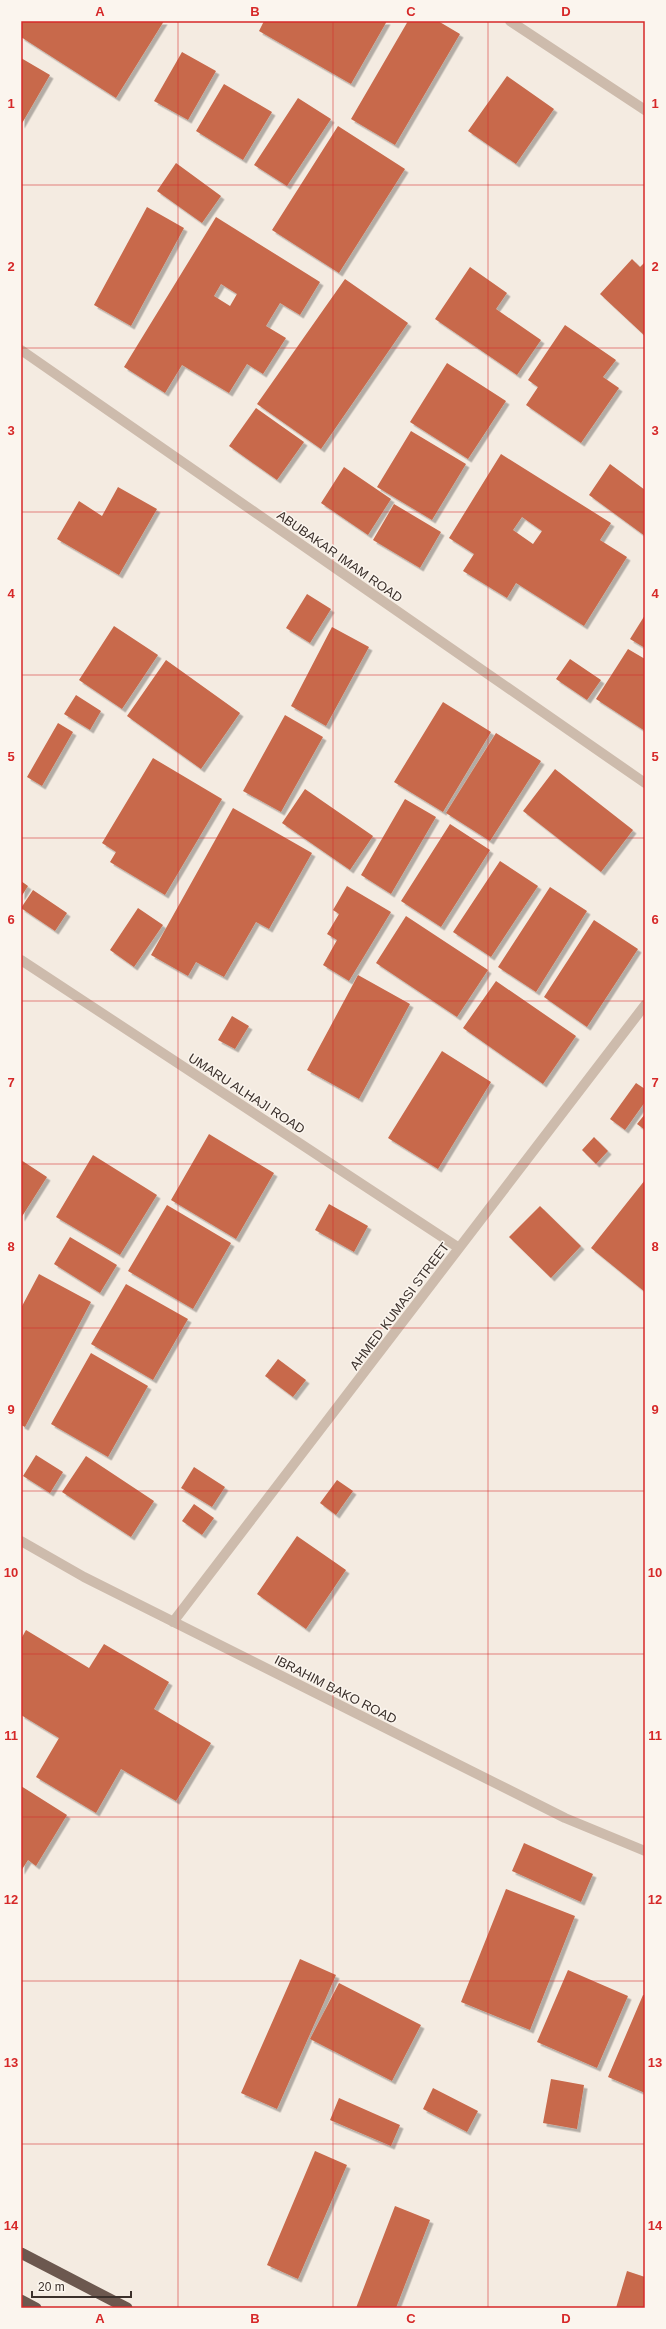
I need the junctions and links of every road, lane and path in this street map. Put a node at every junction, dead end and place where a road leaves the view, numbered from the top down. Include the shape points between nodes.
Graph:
1 (510, 21) edge
2 (645, 110) edge
3 (21, 350) edge
4 (645, 783) edge
5 (21, 960) edge
6 (645, 1005) edge
7 (459, 1248) junction
8 (21, 1541) edge
9 (173, 1622) junction
10 (645, 1851) edge
11 (21, 2253) edge
12 (21, 2300) edge
13 (36, 2308) edge
14 (127, 2308) edge

1 - 2 street
3 - 4 street, ABUBAKAR IMAM ROAD
5 - 7 street, UMARU ALHAJI ROAD
6 - 7 street, AHMED KUMASI STREET
7 - 9 street, AHMED KUMASI STREET
8 - 9 street, IBRAHIM BAKO ROAD via 84,1577
9 - 10 street, IBRAHIM BAKO ROAD via 565,1818
11 - 14 highway
12 - 13 highway

